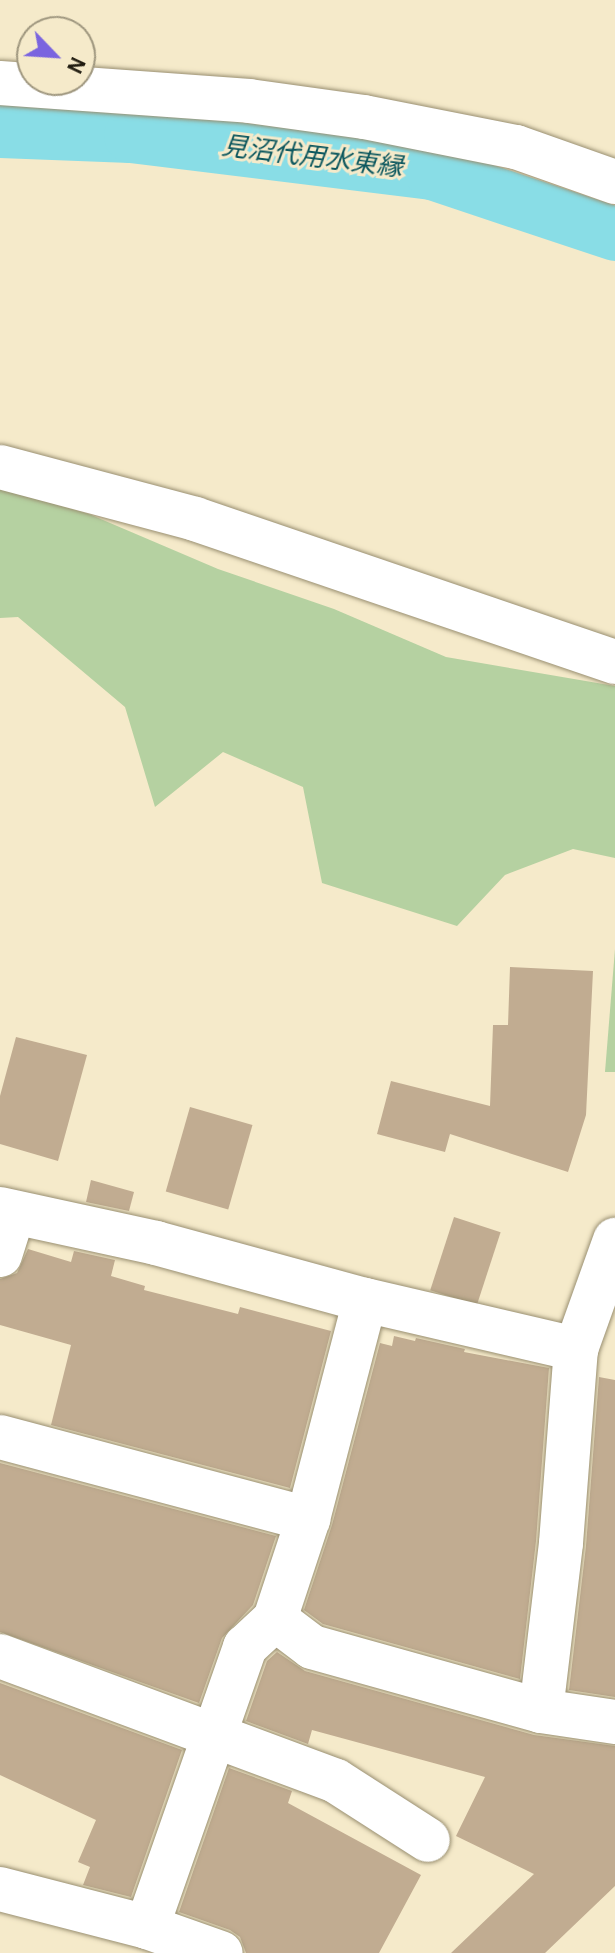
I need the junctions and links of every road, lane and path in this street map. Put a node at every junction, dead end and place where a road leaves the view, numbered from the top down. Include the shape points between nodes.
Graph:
1 (0, 83) edge
2 (615, 182) edge
3 (0, 467) edge
4 (615, 662) edge
5 (6, 1211) edge
6 (615, 1240) edge
7 (0, 1255) edge
8 (365, 1300) junction
9 (576, 1349) junction
10 (0, 1437) edge
11 (308, 1519) junction
12 (275, 1619) junction
13 (0, 1656) edge
14 (541, 1711) junction
15 (615, 1722) edge
16 (213, 1735) junction
17 (428, 1840) dead end
18 (0, 1889) edge
19 (147, 1927) junction
20 (221, 1953) edge

1 - 2 street via 249,101 364,117 516,147
3 - 4 street via 195,519
5 - 7 street
5 - 8 street via 156,1243
6 - 9 street
8 - 9 street
8 - 11 street
9 - 14 street
10 - 11 street
11 - 12 street
12 - 14 street via 312,1647
12 - 16 street via 245,1647
13 - 16 street
14 - 15 street
16 - 17 street via 336,1781
16 - 19 street
18 - 19 street
19 - 20 street

